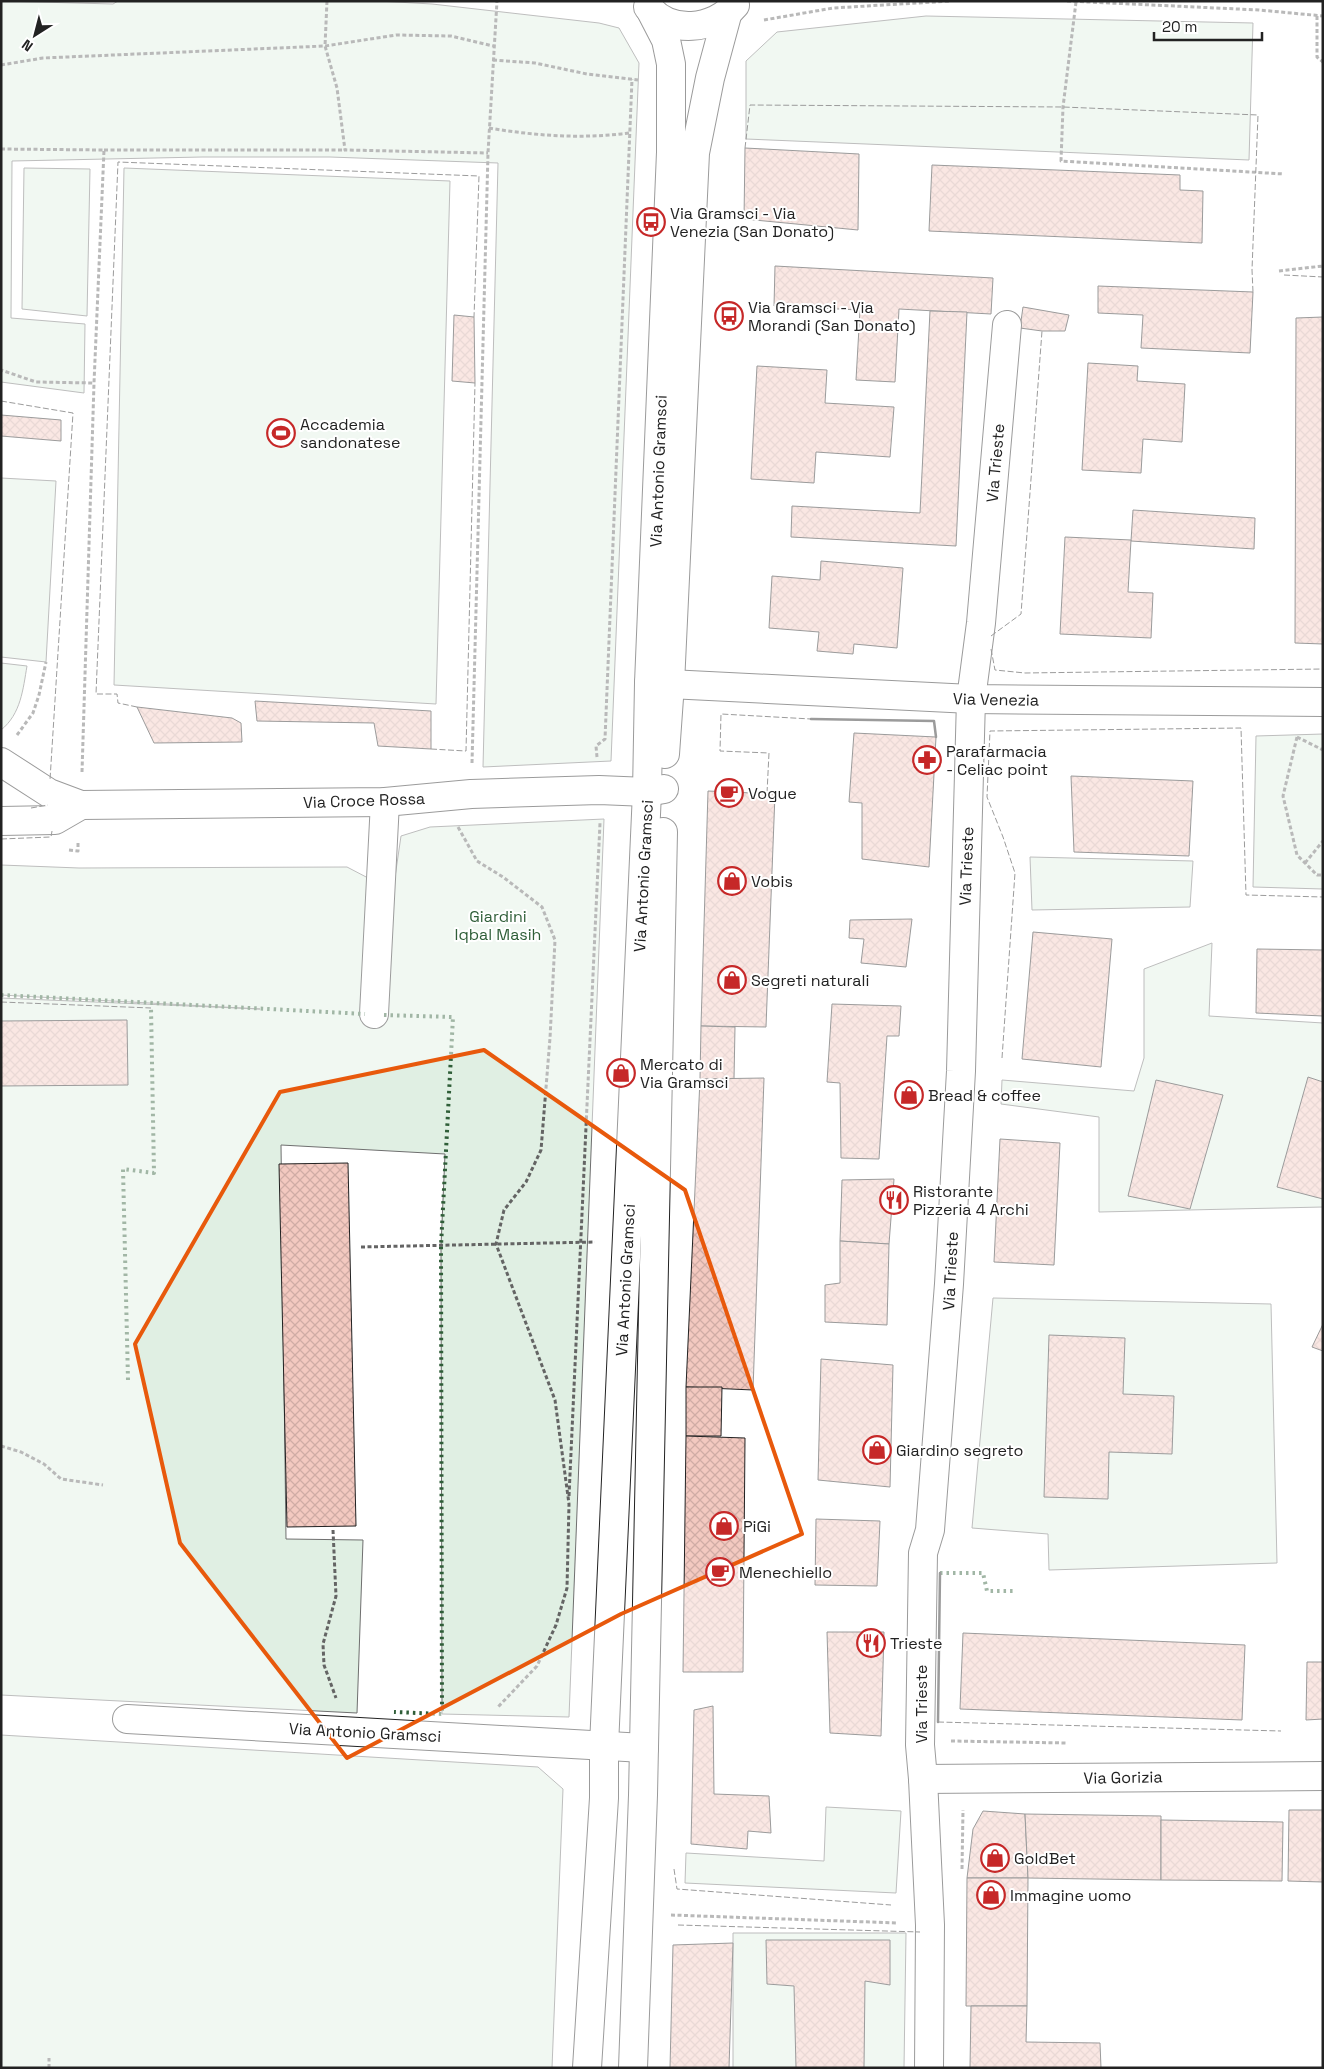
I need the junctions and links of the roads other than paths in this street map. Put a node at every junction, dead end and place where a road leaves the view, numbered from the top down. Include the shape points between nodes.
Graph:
1 (641, 4) edge
2 (733, 8) edge
3 (1007, 325) dead end
4 (660, 684) junction
5 (971, 699) junction
6 (1323, 702) edge
7 (1, 762) edge
8 (656, 791) junction
9 (385, 802) junction
10 (81, 805) junction
11 (1, 821) edge
12 (374, 1014) dead end
13 (127, 1719) dead end
14 (604, 1746) junction
15 (644, 1748) junction
16 (1323, 1776) edge
17 (924, 1780) junction
18 (586, 2068) edge
19 (632, 2068) edge
20 (929, 2068) edge

1 - 2 street via 666,21 685,27 710,24
1 - 4 street, Via Antonio Gramsci via 666,40 671,64
2 - 4 street, Via Antonio Gramsci via 710,78 695,153
3 - 5 street, Via Trieste
4 - 5 street, Via Venezia
4 - 8 street, Via Antonio Gramsci
5 - 6 street, Via Venezia
5 - 17 street, Via Trieste via 961,1071 951,1255 930,1530 923,1554 920,1745
7 - 10 street via 49,793
8 - 9 street, Via Croce Rossa via 471,794
8 - 14 street, Via Antonio Gramsci
8 - 15 street, Via Antonio Gramsci
9 - 10 street, Via Croce Rossa
9 - 12 street
10 - 11 street via 55,820
13 - 14 street, Via Antonio Gramsci
14 - 15 street, Via Antonio Gramsci
14 - 18 street, Via Antonio Gramsci via 604,1798
15 - 19 street, Via Antonio Gramsci
16 - 17 street, Via Gorizia
17 - 20 street, Via Trieste via 930,1924

